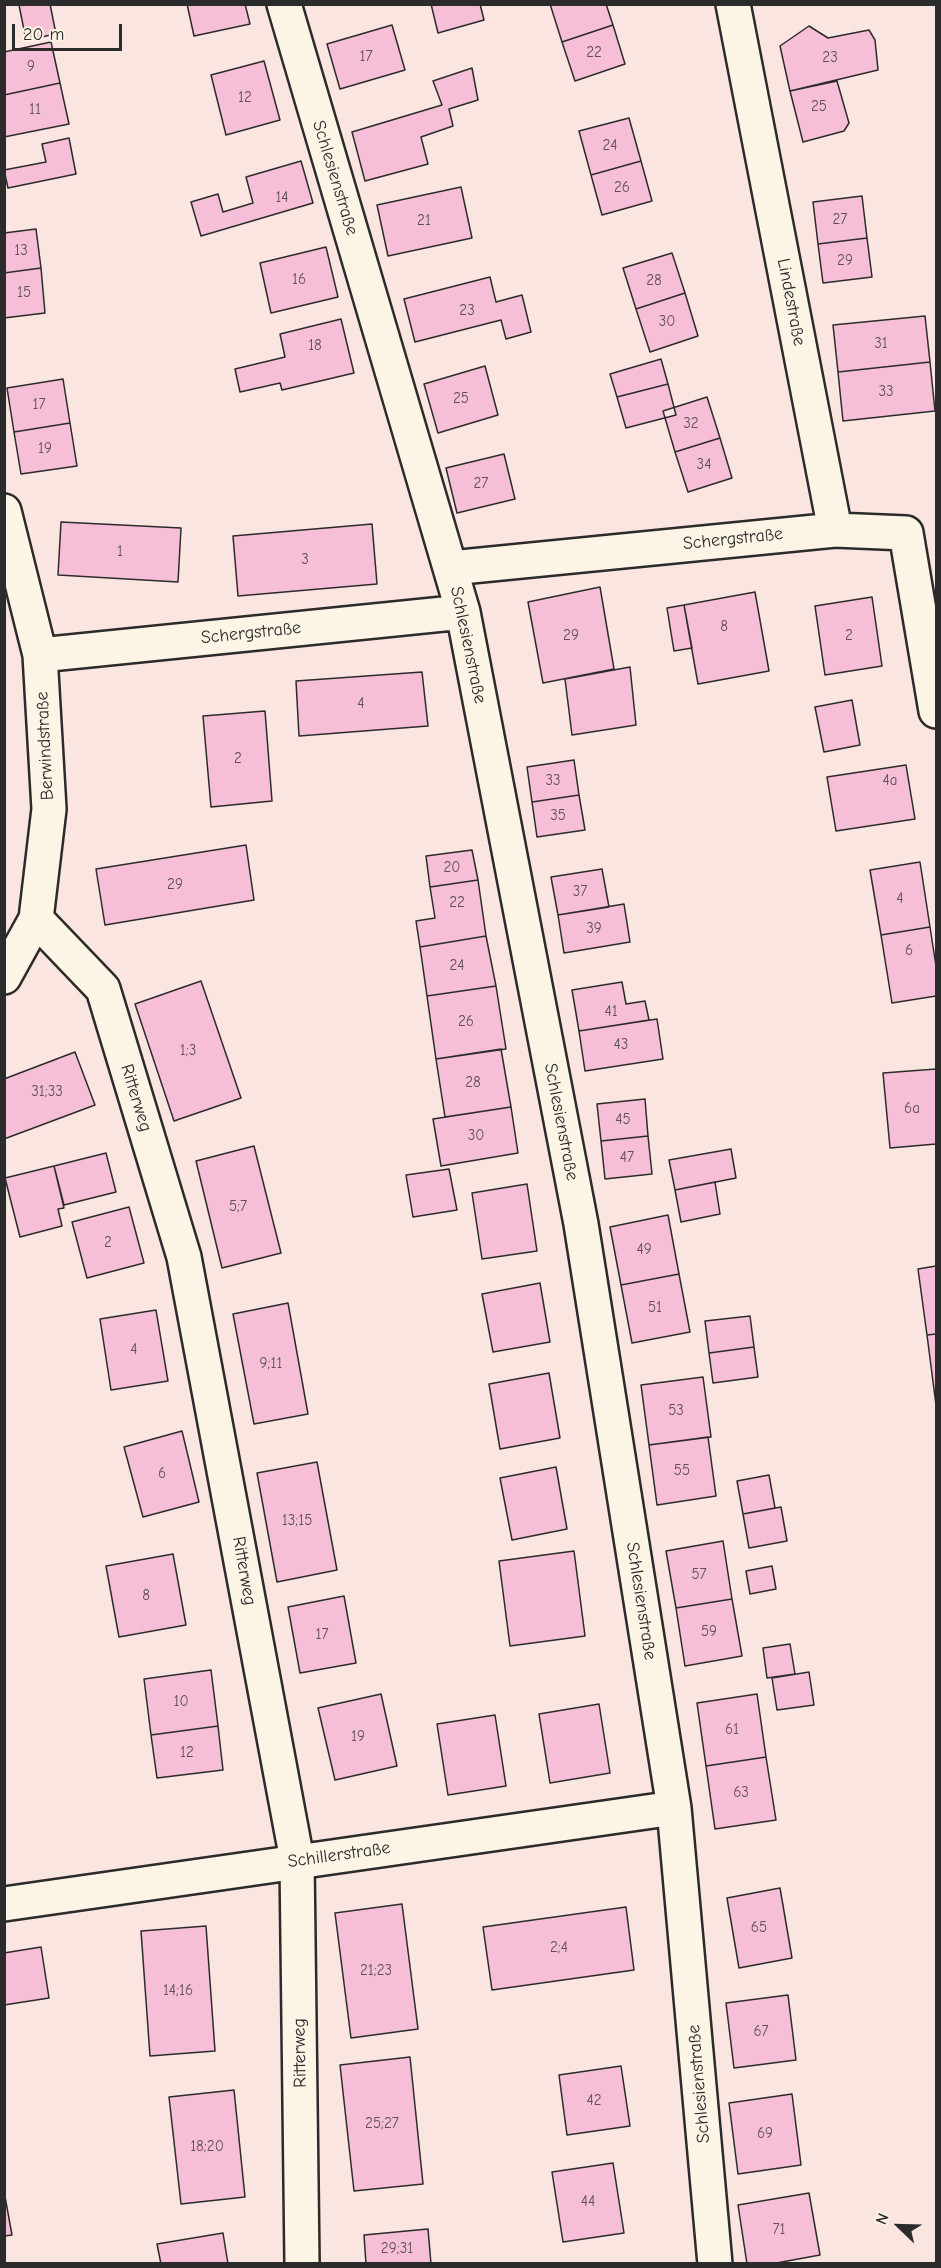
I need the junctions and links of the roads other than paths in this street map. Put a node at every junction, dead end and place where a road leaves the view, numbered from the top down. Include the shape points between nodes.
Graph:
1 (284, 4) edge
2 (733, 4) edge
3 (4, 511) edge
4 (835, 530) junction
5 (452, 568) junction
6 (463, 612) junction
7 (40, 655) junction
8 (936, 711) edge
9 (36, 919) junction
10 (4, 977) edge
11 (674, 1808) junction
12 (297, 1860) junction
13 (4, 1904) edge
14 (302, 2264) edge
15 (715, 2264) edge

1 - 5 street, Schlesienstraße
2 - 4 street, Lindestraße
3 - 7 street, Berwindstraße
4 - 5 street, Schergstraße
4 - 8 street via 906,533
5 - 6 street, Schlesienstraße
6 - 7 street, Schergstraße
6 - 11 street, Schlesienstraße via 581,1224
7 - 9 street, Berwindstraße via 49,810
9 - 10 street, Berwindstraße
9 - 12 street, Ritterweg via 103,989 184,1257
11 - 12 street, Schillerstraße
11 - 15 street, Schlesienstraße
12 - 13 street, Schillerstraße
12 - 14 street, Ritterweg

